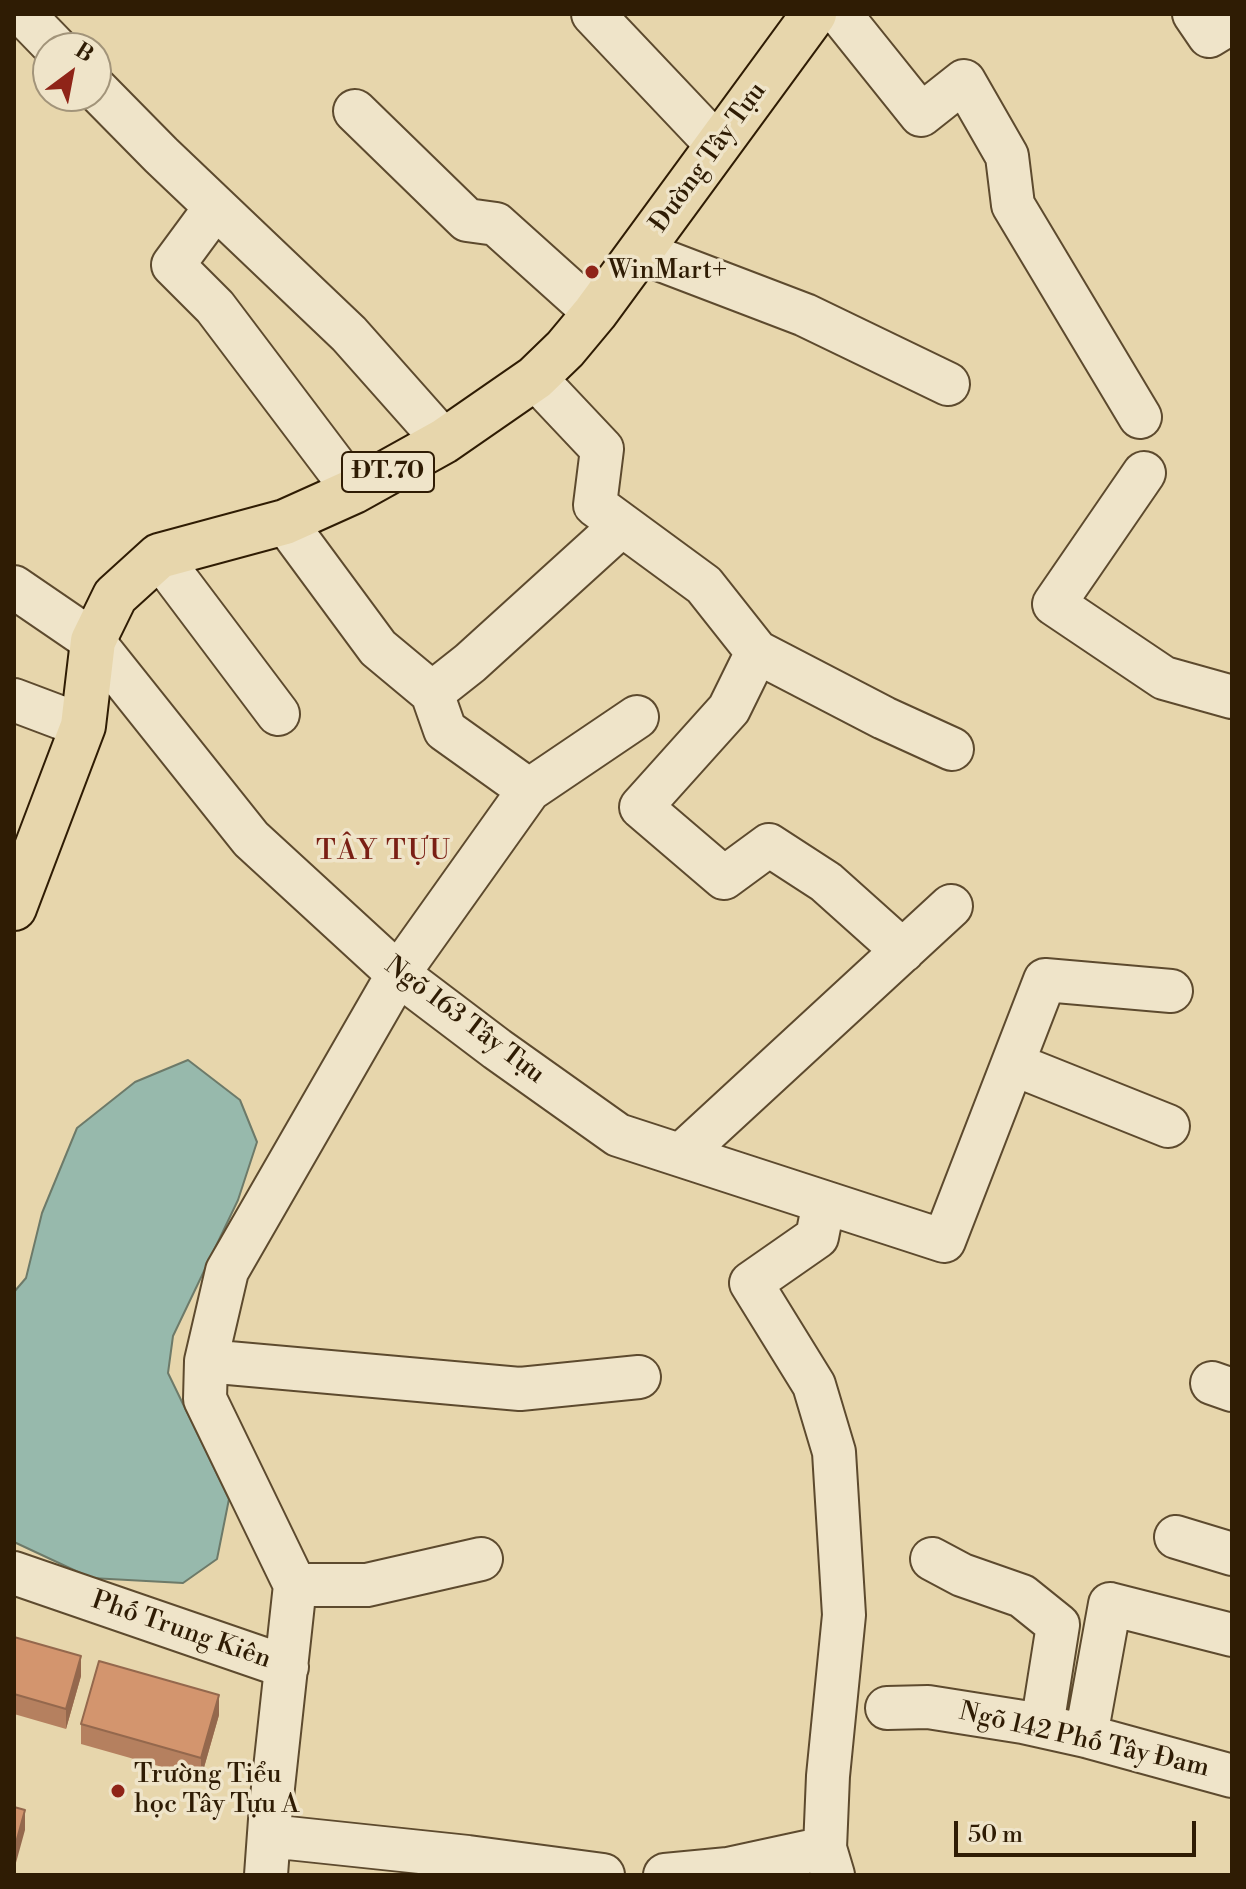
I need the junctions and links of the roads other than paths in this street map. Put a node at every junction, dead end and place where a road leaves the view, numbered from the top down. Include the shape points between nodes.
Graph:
1 (23, 14) edge
2 (593, 14) edge
3 (814, 14) edge
4 (840, 14) edge
5 (1194, 14) edge
6 (1232, 22) edge
7 (40, 32) edge
8 (112, 105) edge
9 (355, 111) dead end
10 (718, 146) junction
11 (215, 208) junction
12 (640, 252) junction
13 (595, 313) junction
14 (535, 378) junction
15 (948, 384) dead end
16 (1140, 417) dead end
17 (444, 441) junction
18 (1144, 473) dead end
19 (354, 491) junction
20 (285, 522) junction
21 (622, 525) junction
22 (159, 556) junction
23 (14, 587) edge
24 (93, 641) junction
25 (757, 652) junction
26 (432, 693) junction
27 (1232, 697) edge
28 (14, 700) edge
29 (278, 714) dead end
30 (637, 717) dead end
31 (83, 726) junction
32 (952, 749) dead end
33 (529, 790) junction
34 (951, 906) dead end
35 (14, 908) edge
36 (903, 951) junction
37 (398, 974) junction
38 (1171, 991) dead end
39 (1013, 1064) junction
40 (1168, 1126) dead end
41 (681, 1155) junction
42 (824, 1202) junction
43 (206, 1361) junction
44 (639, 1377) dead end
45 (1176, 1537) dead end
46 (1232, 1554) edge
47 (481, 1559) dead end
48 (932, 1559) dead end
49 (14, 1573) edge
50 (295, 1585) junction
51 (1232, 1635) edge
52 (287, 1667) junction
53 (887, 1708) dead end
54 (1042, 1726) junction
55 (1086, 1736) junction
56 (1232, 1776) edge
57 (267, 1856) edge
58 (829, 1862) edge
59 (728, 1872) edge
60 (603, 1875) edge
61 (665, 1875) edge

1 - 7 street
2 - 10 street
3 - 10 main road, Đường Tây Tựu / ĐT.70
4 - 16 street via 921,115 964,81 1007,156 1013,205
5 - 6 street via 1209,36
8 - 11 street
9 - 13 street via 467,220 496,224
10 - 12 main road, Đường Tây Tựu / ĐT.70
11 - 17 street via 349,334
11 - 19 street via 173,265 215,307
12 - 13 main road, Đường Tây Tựu / ĐT.70
12 - 15 street via 805,315
13 - 14 main road, Đường Tây Tựu / ĐT.70
14 - 17 main road, Đường Tây Tựu / ĐT.70
14 - 21 street via 602,449 595,505
17 - 19 main road, Đường Tây Tựu / ĐT.70
18 - 27 street via 1054,604 1164,678
19 - 20 main road, Đường Tây Tựu / ĐT.70
20 - 22 main road, Đường Tây Tựu / ĐT.70
20 - 26 street via 378,648
21 - 25 street via 704,585
21 - 26 street
22 - 24 main road, Đường Tây Tựu / ĐT.70 via 115,596
22 - 29 street
23 - 24 street, Ngõ 163 Tây Tựu
24 - 31 main road, Đường Tây Tựu / ĐT.70
24 - 37 street, Ngõ 163 Tây Tựu via 251,839
25 - 32 street
25 - 36 street via 729,709 641,807 724,878 769,845 826,882
26 - 33 street via 445,730
28 - 31 street
30 - 33 street
31 - 35 main road, Đường Tây Tựu / ĐT.70
33 - 37 street
34 - 36 street
36 - 41 street
37 - 41 street, Ngõ 163 Tây Tựu via 618,1135
37 - 43 street via 227,1271
38 - 39 street via 1045,980
39 - 40 street
39 - 42 street, Ngõ 163 Tây Tựu via 944,1241
41 - 42 street, Ngõ 163 Tây Tựu
42 - 58 street via 817,1237 751,1283 814,1385 834,1452 844,1615 828,1776
43 - 44 street via 520,1389
43 - 50 street via 205,1399
45 - 46 street
47 - 50 street via 367,1585
48 - 54 street via 1022,1596 1058,1625
49 - 52 street, Phố Trung Kiên
50 - 52 street
51 - 55 street via 1110,1604
52 - 57 street, Phố Trung Kiên
53 - 54 street, Ngõ 142 Phố Tây Đam via 928,1707
54 - 55 street, Ngõ 142 Phố Tây Đam
55 - 56 street, Ngõ 142 Phố Tây Đam
57 - 60 street via 468,1857
58 - 59 street
59 - 61 street

